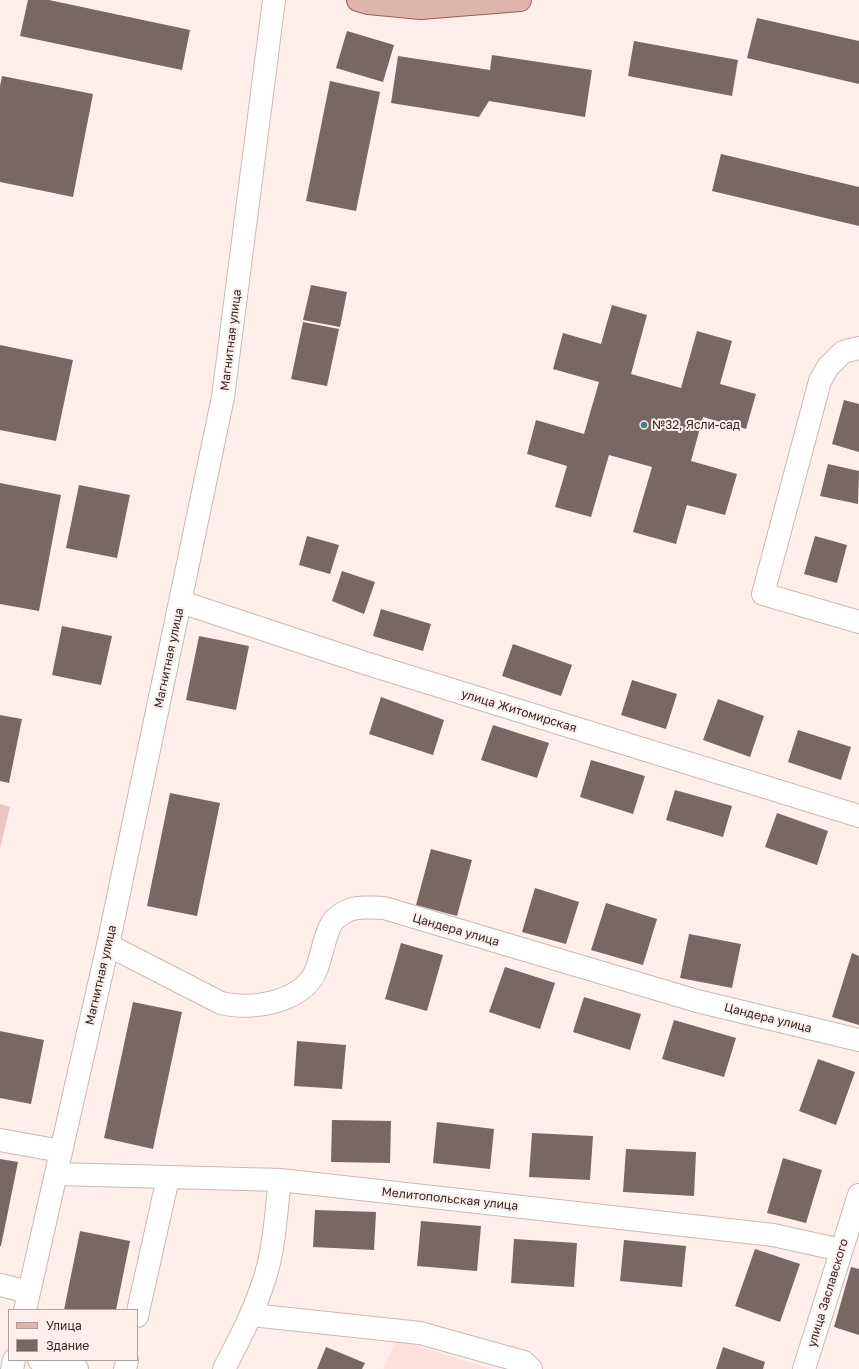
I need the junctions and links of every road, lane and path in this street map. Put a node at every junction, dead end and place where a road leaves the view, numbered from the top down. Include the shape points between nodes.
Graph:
1 (274, 0) edge
2 (358, 0) edge
3 (520, 0) edge
4 (859, 348) edge
5 (181, 602) junction
6 (859, 622) edge
7 (859, 816) edge
8 (108, 945) junction
9 (859, 1040) edge
10 (0, 1140) edge
11 (61, 1151) junction
12 (56, 1174) junction
13 (168, 1178) junction
14 (280, 1180) junction
15 (859, 1195) edge
16 (841, 1250) junction
17 (0, 1285) edge
18 (27, 1301) edge
19 (138, 1312) edge
20 (252, 1315) junction
21 (43, 1361) edge
22 (78, 1369) edge
23 (224, 1369) edge
24 (531, 1369) edge
25 (804, 1369) edge

1 - 5 street, Магнитная улица via 224,397
2 - 3 main road via 421,8
4 - 6 street via 843,352 828,367 820,381 762,594
5 - 7 street, улица Житомирская via 373,666
5 - 8 street, Магнитная улица
8 - 9 street, Цандера улица via 221,1003 250,1006 279,1000 301,990 314,977 334,920 353,908 384,908 697,1001
8 - 11 street, Магнитная улица
10 - 11 street
11 - 12 street, Магнитная улица
12 - 13 street, Мелитопольская улица
12 - 18 street, Магнитная улица
13 - 14 street, Мелитопольская улица
13 - 19 street
14 - 16 street, Мелитопольская улица via 773,1235
14 - 20 street via 266,1273
15 - 16 street, улица Заславского
16 - 25 street, улица Заславского
17 - 18 street
20 - 23 street
20 - 24 street via 420,1333 524,1362
21 - 22 street

